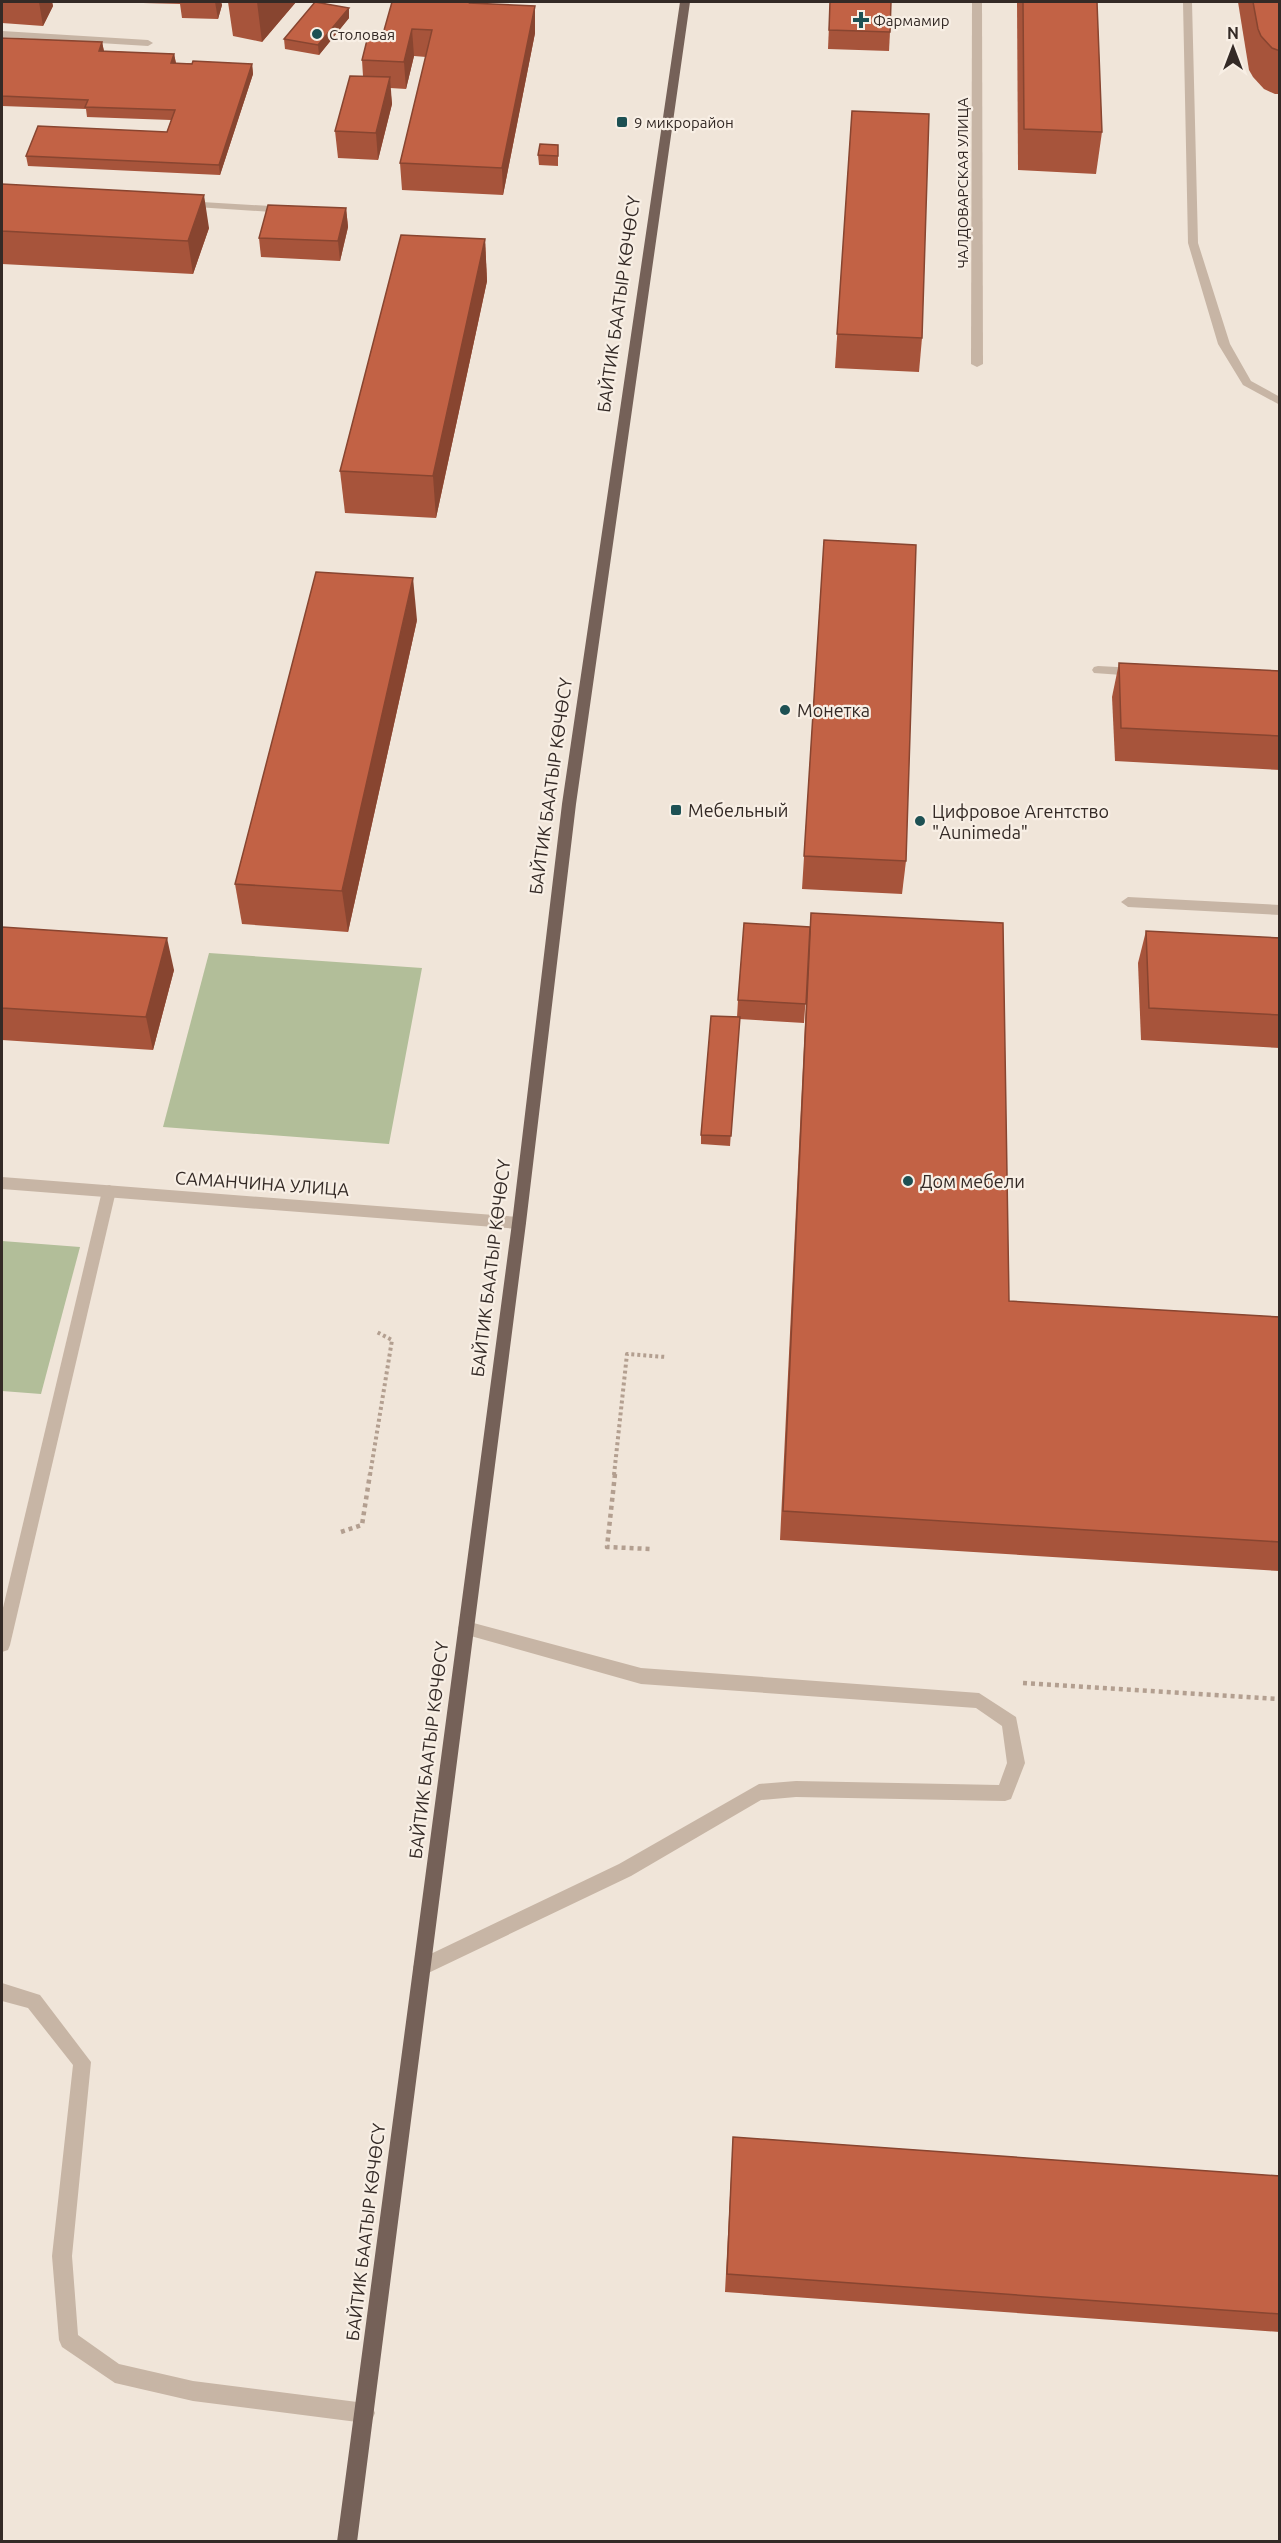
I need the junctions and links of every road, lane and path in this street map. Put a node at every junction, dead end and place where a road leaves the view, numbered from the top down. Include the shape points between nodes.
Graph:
1 (685, 2) edge
2 (977, 2) edge
3 (1187, 2) edge
4 (2, 34) edge
5 (148, 43) dead end
6 (178, 204) edge
7 (296, 210) edge
8 (977, 364) dead end
9 (1280, 402) edge
10 (1098, 670) dead end
11 (1155, 673) edge
12 (1128, 902) dead end
13 (1280, 910) edge
14 (2, 1183) edge
15 (109, 1191) junction
16 (519, 1223) junction
17 (375, 1331) dead end
18 (666, 1357) dead end
19 (341, 1532) dead end
20 (651, 1549) dead end
21 (466, 1628) junction
22 (2, 1645) edge
23 (422, 1967) junction
24 (2, 1992) edge
25 (365, 2413) junction
26 (347, 2541) edge

1 - 16 main road, БАЙТИК БААТЫР КӨЧӨСҮ via 569,804
2 - 8 street, ЧАЛДОВАРСКАЯ УЛИЦА
3 - 9 street via 1193,243 1224,344 1247,383
4 - 5 street
6 - 7 street
10 - 11 street
12 - 13 street
14 - 15 street, САМАНЧИНА УЛИЦА
15 - 16 street, САМАНЧИНА УЛИЦА
15 - 22 street
16 - 21 main road, БАЙТИК БААТЫР КӨЧӨСҮ
17 - 19 path via 392,1340 362,1525
18 - 20 path via 627,1354 607,1547
21 - 23 main road, БАЙТИК БААТЫР КӨЧӨСҮ
21 - 23 street via 641,1676 979,1701 1010,1722 1016,1763 1005,1793 796,1789 759,1792 625,1870
23 - 25 main road, БАЙТИК БААТЫР КӨЧӨСҮ
24 - 25 street via 34,2001 82,2062 62,2256 69,2340 115,2373 193,2391
25 - 26 main road, БАЙТИК БААТЫР КӨЧӨСҮ

